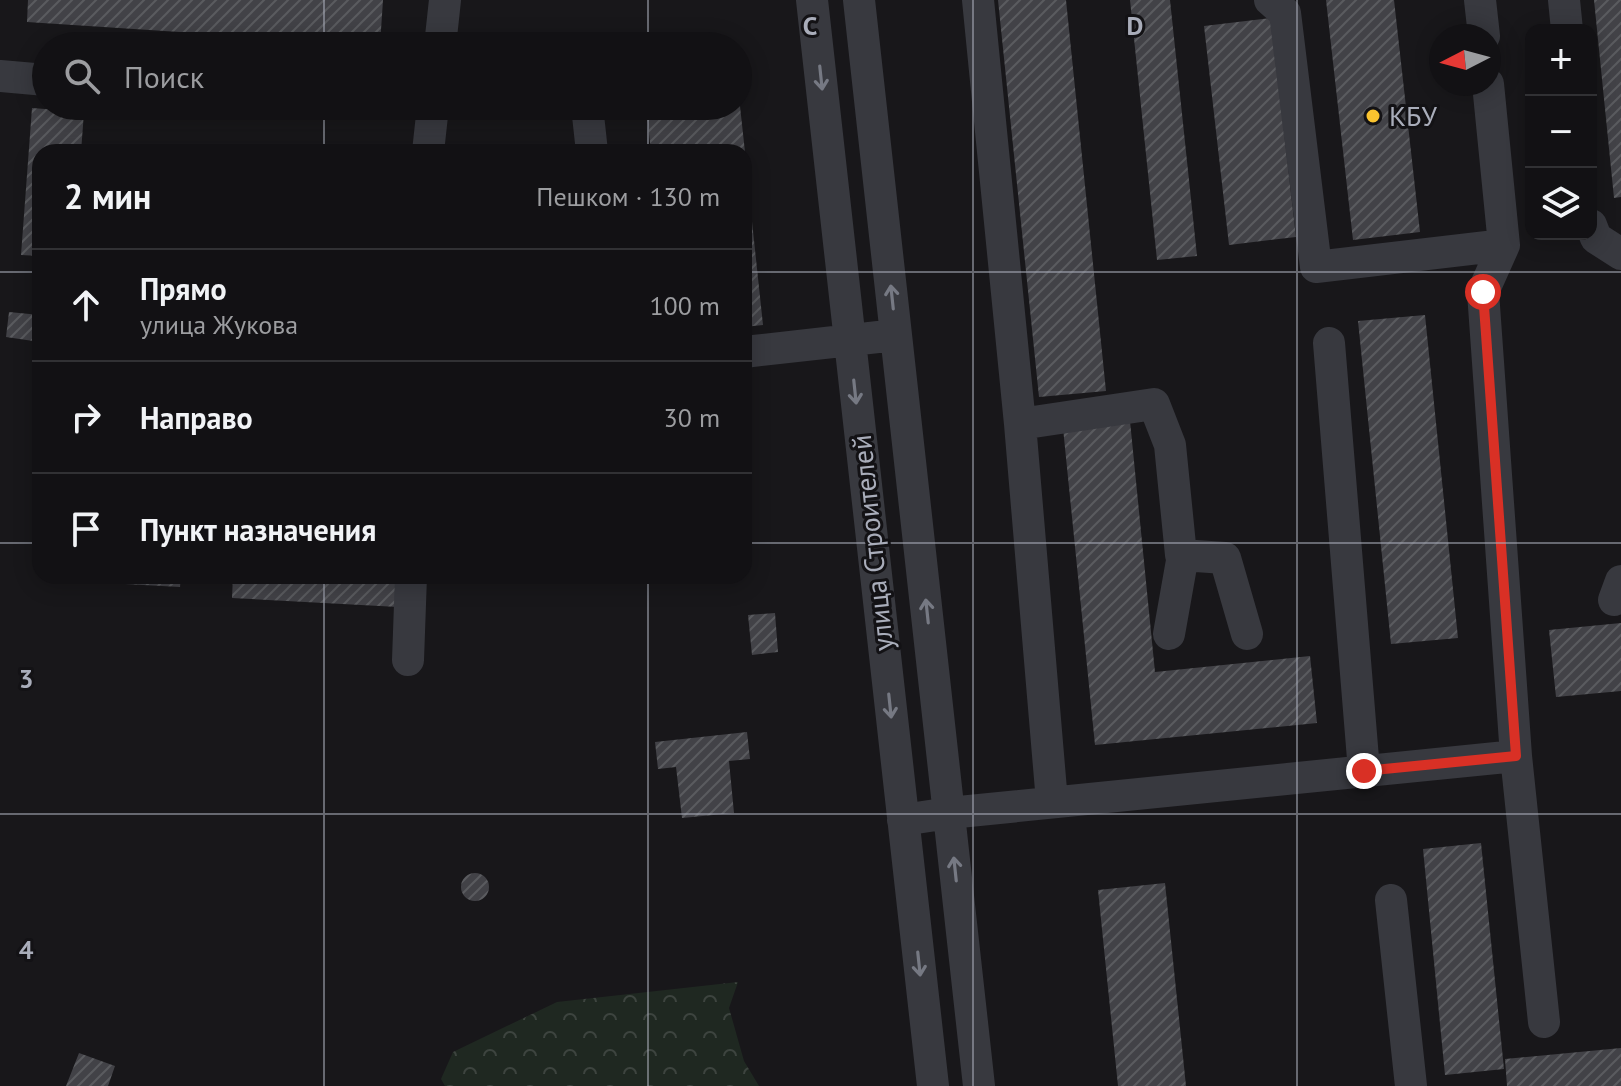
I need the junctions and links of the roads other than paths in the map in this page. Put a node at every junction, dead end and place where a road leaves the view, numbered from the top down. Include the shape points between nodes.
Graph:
1 (445, 0) edge
2 (812, 0) edge
3 (859, 0) edge
4 (978, 0) edge
5 (1270, 0) edge
6 (1480, 0) edge
7 (1564, 0) edge
8 (1483, 24) edge
9 (1566, 24) edge
10 (442, 32) edge
11 (0, 76) edge
12 (32, 79) edge
13 (1489, 96) edge
14 (431, 120) edge
15 (589, 120) edge
16 (429, 144) edge
17 (591, 144) edge
18 (1597, 239) edge
19 (1504, 245) junction
20 (1621, 254) edge
21 (896, 335) junction
22 (849, 338) junction
23 (1329, 343) dead end
24 (752, 351) edge
25 (1020, 424) junction
26 (1183, 555) junction
27 (411, 584) edge
28 (1169, 634) dead end
29 (1247, 634) dead end
30 (408, 660) dead end
31 (1516, 756) junction
32 (1364, 771) junction
33 (1052, 802) junction
34 (949, 813) junction
35 (903, 820) junction
36 (1391, 900) dead end
37 (1544, 1022) dead end
38 (933, 1086) edge
39 (979, 1086) edge
40 (1411, 1086) edge

1 - 10 street
2 -> 22 street, улица Строителей
21 -> 3 street, улица Строителей
4 - 25 street
5 - 19 street via 1285,13 1316,267
6 - 8 street
7 - 9 street
11 - 12 street
13 - 19 street
14 - 16 street
15 - 17 street
18 - 20 street
19 - 31 street via 1483,292
21 - 22 street
34 -> 21 street, улица Строителей
22 - 24 street
22 -> 35 street, улица Строителей
23 - 32 street
25 - 26 street via 1154,404 1170,445
25 - 33 street
26 - 28 street
26 - 29 street via 1225,558
27 - 30 street
31 - 32 street
31 - 37 street
32 - 33 street
33 - 34 street
34 - 35 street
39 -> 34 street, улица Строителей
35 -> 38 street, улица Строителей
36 - 40 street

